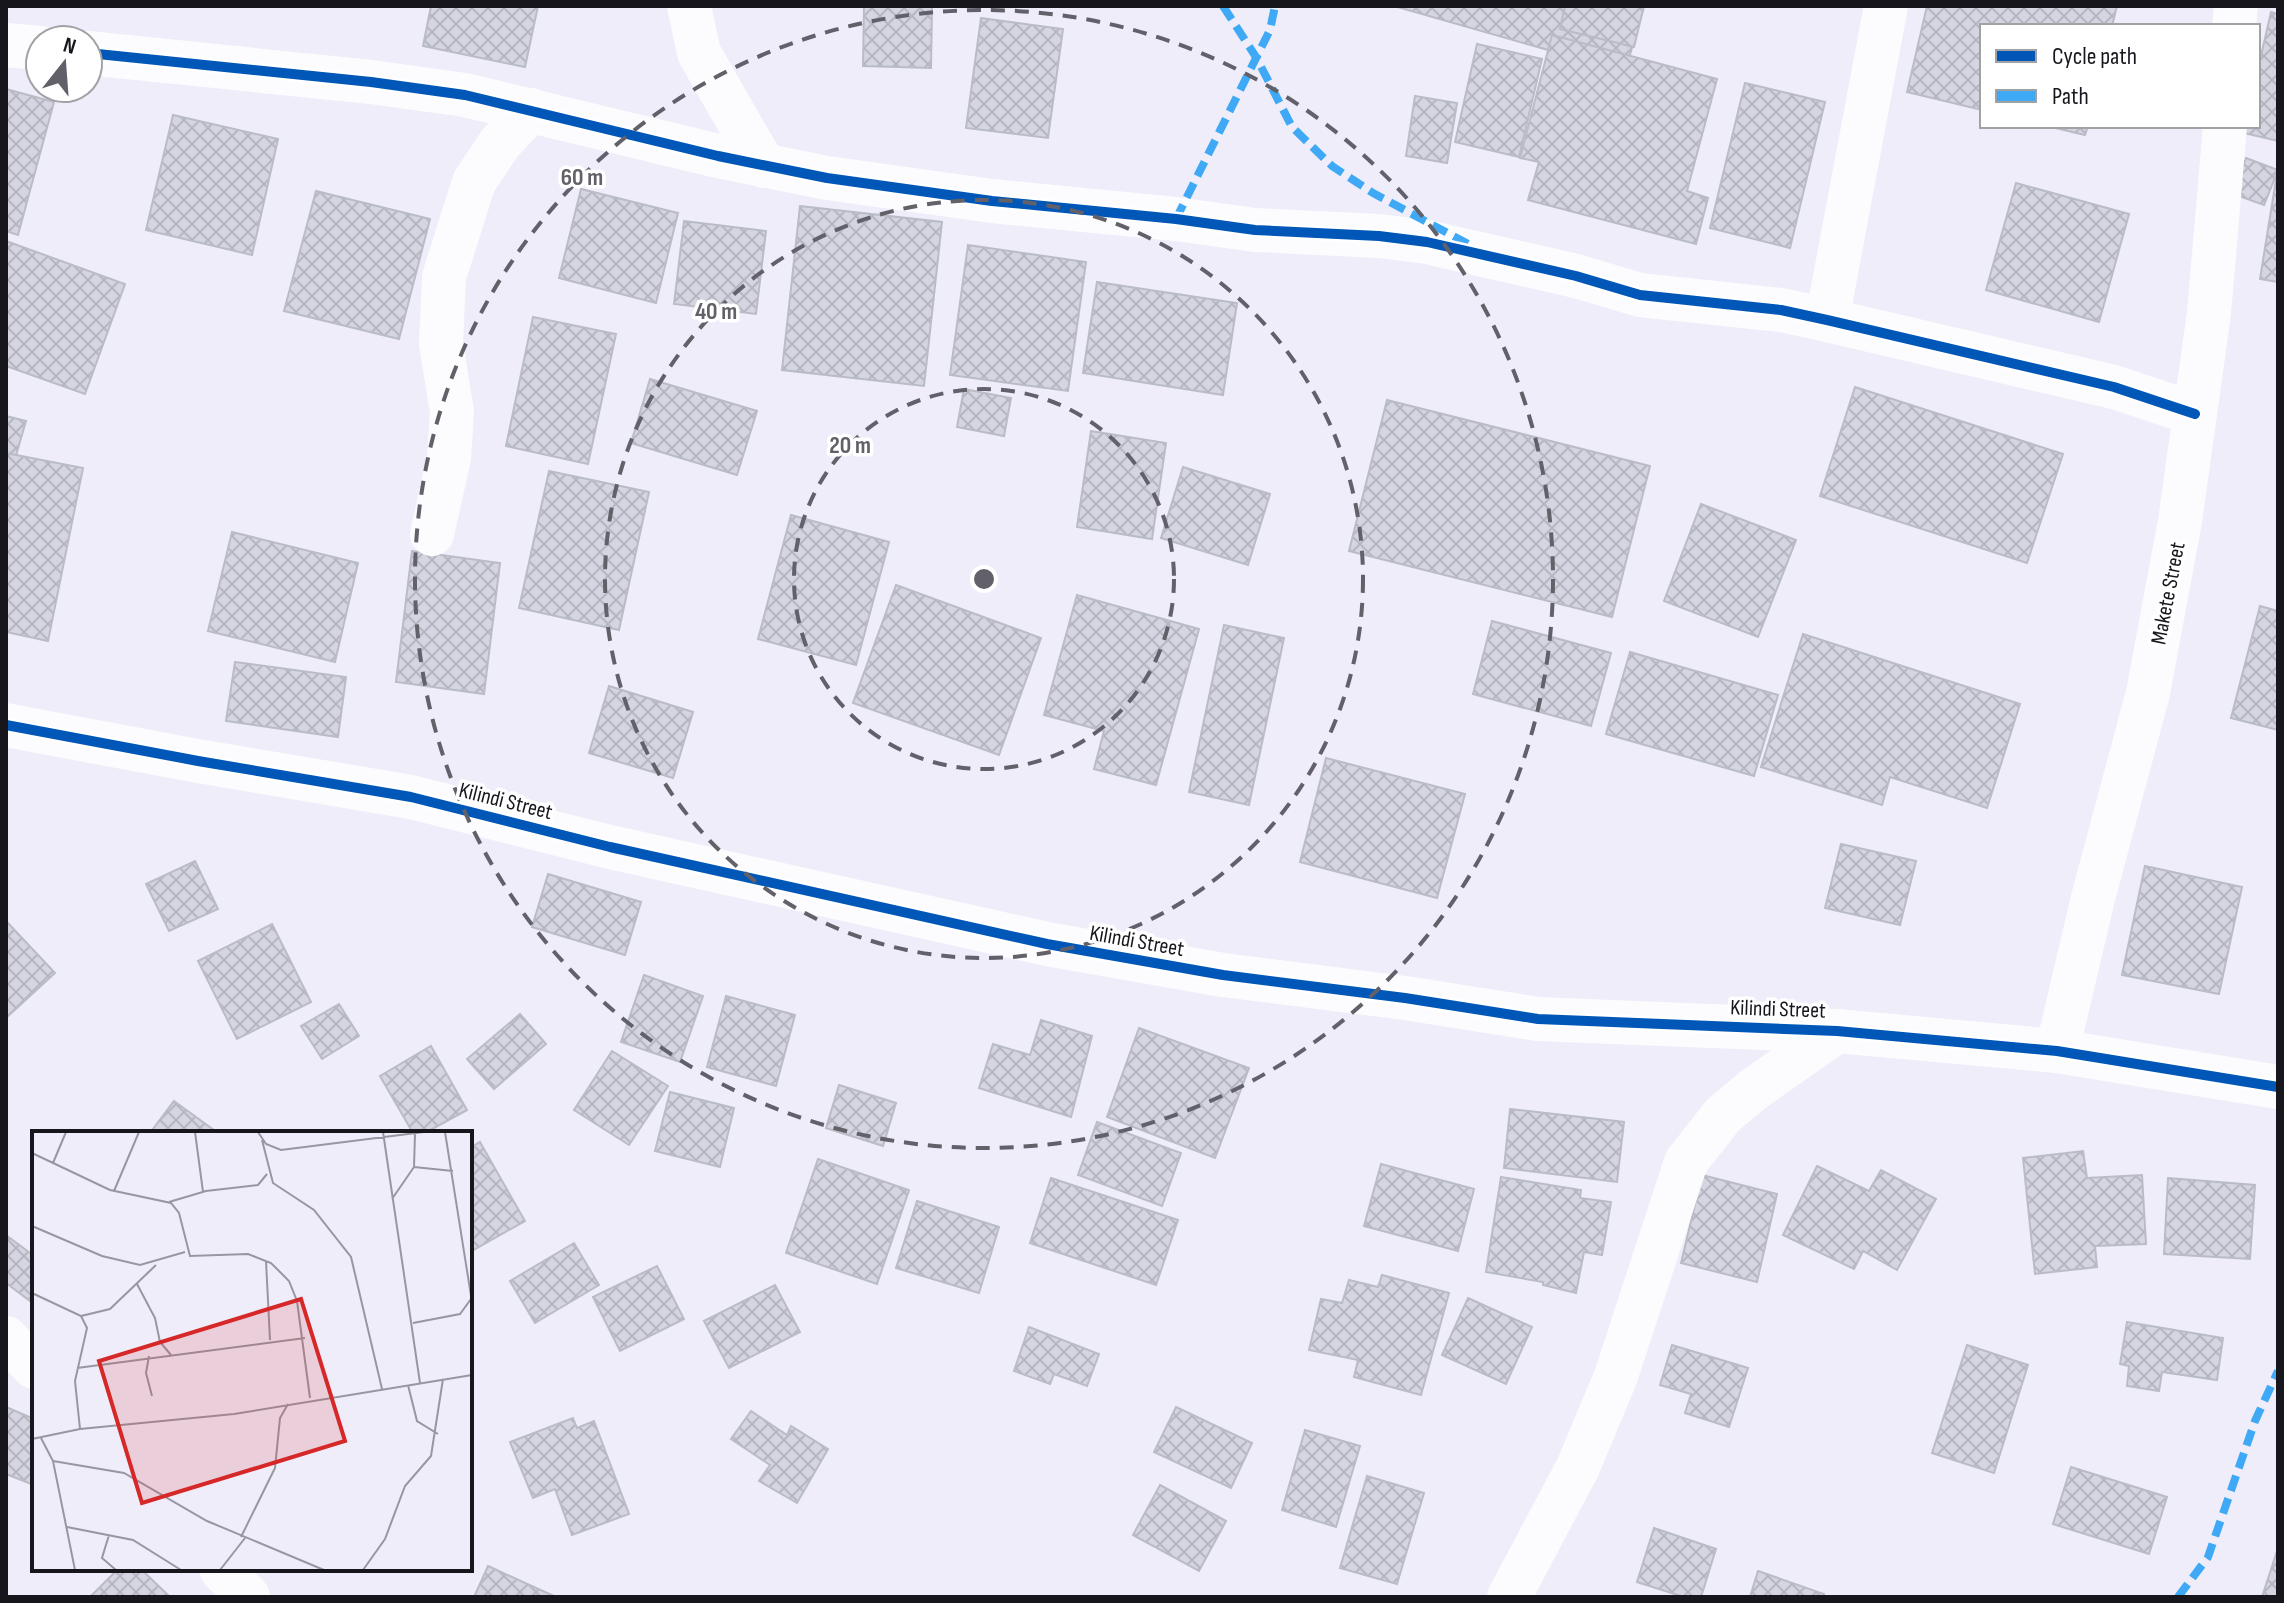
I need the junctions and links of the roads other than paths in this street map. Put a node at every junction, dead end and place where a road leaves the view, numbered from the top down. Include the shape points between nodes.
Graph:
1 (689, 6) edge
2 (1886, 6) edge
3 (104, 55) edge
4 (531, 110) junction
5 (2225, 128) edge
6 (764, 166) junction
7 (1827, 320) junction
8 (2195, 414) junction
9 (432, 534) dead end
10 (6, 725) edge
11 (1837, 1031) junction
12 (2057, 1051) junction
13 (2278, 1087) edge
14 (6, 1338) edge
15 (32, 1365) edge
16 (223, 1571) edge
17 (248, 1597) edge
18 (1509, 1597) edge

1 - 6 street via 699,53
2 - 7 street
3 - 4 street via 371,82
4 - 6 street
4 - 9 street via 474,182 444,277 441,344 452,412 449,458
5 - 8 street, Makete Street
6 - 7 street via 992,201 1255,230 1427,242 1640,295
7 - 8 street via 2114,387
8 - 12 street, Makete Street via 2148,693
10 - 11 street, Kilindi Street via 411,797 1016,937 1223,975 1538,1019
11 - 12 street, Kilindi Street
11 - 18 street via 1723,1115 1686,1162 1616,1376 1578,1467
12 - 13 street, Kilindi Street
14 - 15 street
16 - 17 street

